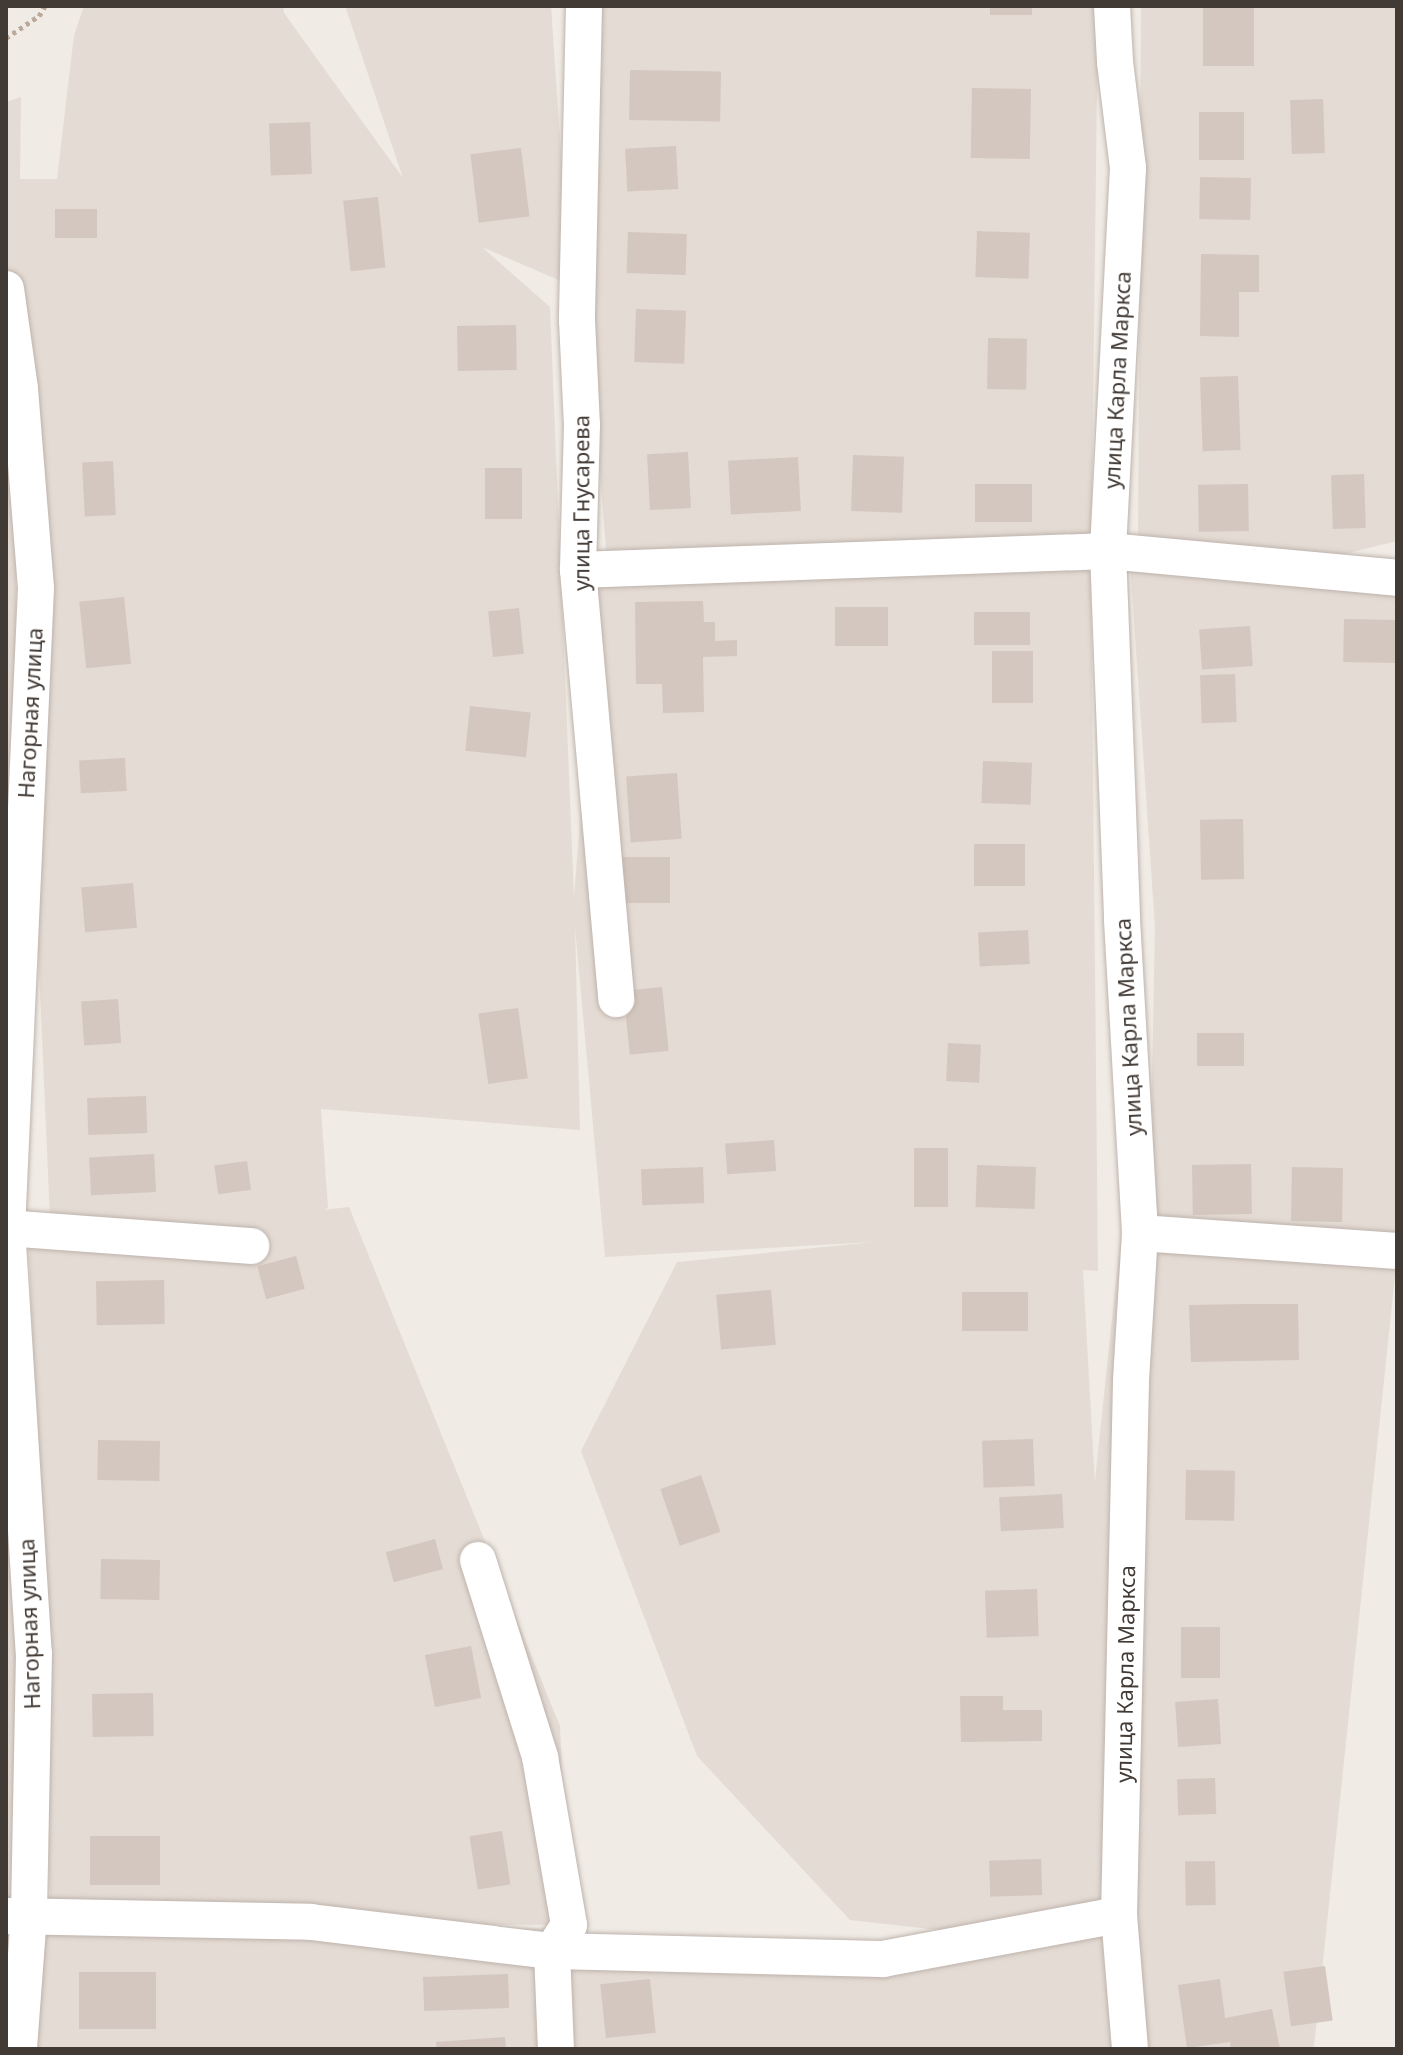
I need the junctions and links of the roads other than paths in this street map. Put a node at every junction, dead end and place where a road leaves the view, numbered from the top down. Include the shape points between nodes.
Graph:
1 (584, 6) edge
2 (1112, 6) edge
3 (6, 289) edge
4 (1108, 551) junction
5 (578, 570) junction
6 (1397, 578) edge
7 (616, 999) dead end
8 (7, 1228) edge
9 (1140, 1233) junction
10 (251, 1246) dead end
11 (1397, 1251) edge
12 (478, 1560) dead end
13 (1119, 1915) junction
14 (17, 1916) edge
15 (552, 1951) junction
16 (19, 2049) edge
17 (556, 2049) edge
18 (1130, 2049) edge

1 - 5 street, улица Гнусарева
2 - 4 street, улица Карла Маркса via 1128,168
3 - 8 street, Нагорная улица via 36,588
4 - 5 street
4 - 6 street
4 - 9 street, улица Карла Маркса
5 - 7 street, улица Гнусарева
8 - 10 street
8 - 14 street, Нагорная улица via 34,1653
9 - 11 street
9 - 13 street, улица Карла Маркса via 1131,1382
12 - 15 street via 540,1757 569,1925
13 - 15 street via 883,1959
13 - 18 street, улица Карла Маркса
14 - 15 street via 311,1922
14 - 16 street, Нагорная улица
15 - 17 street

